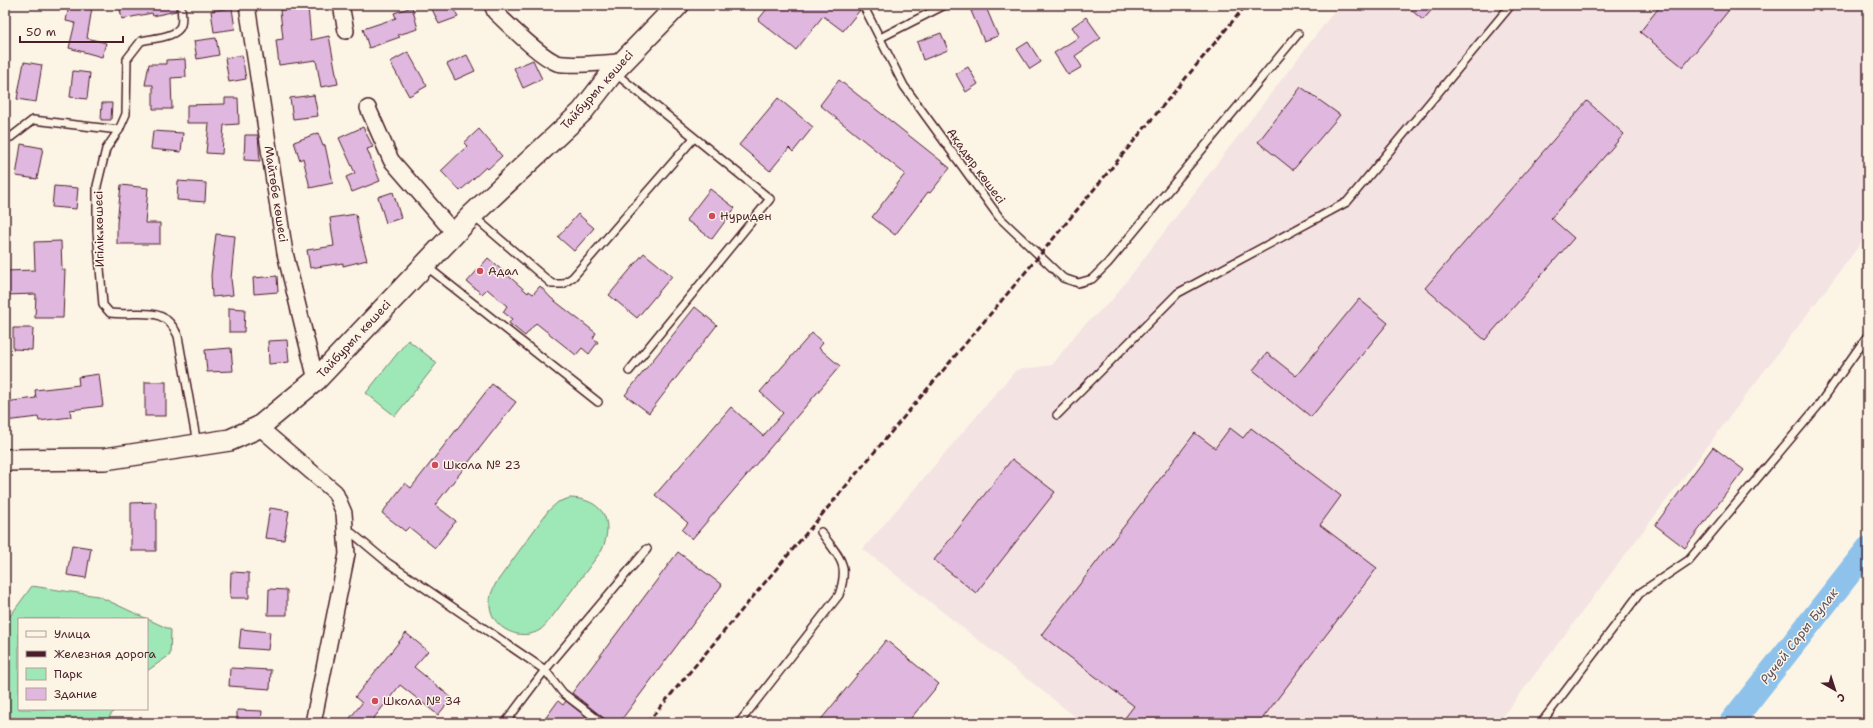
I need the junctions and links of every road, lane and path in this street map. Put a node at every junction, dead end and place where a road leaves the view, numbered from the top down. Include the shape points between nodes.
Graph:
1 (181, 5) edge
2 (247, 5) edge
3 (341, 5) edge
4 (492, 5) edge
5 (863, 5) edge
6 (946, 5) edge
7 (1511, 5) edge
8 (670, 9) edge
9 (346, 32) dead end
10 (1298, 34) dead end
11 (880, 38) junction
12 (617, 67) junction
13 (368, 108) dead end
14 (119, 130) junction
15 (694, 138) junction
16 (5, 139) edge
17 (472, 215) junction
18 (454, 234) junction
19 (424, 265) junction
20 (1868, 335) edge
21 (629, 371) dead end
22 (316, 380) junction
23 (598, 402) dead end
24 (1057, 415) dead end
25 (259, 427) junction
26 (197, 446) junction
27 (5, 460) edge
28 (346, 528) junction
29 (821, 532) dead end
30 (647, 549) dead end
31 (545, 670) junction
32 (313, 723) edge
33 (505, 723) edge
34 (602, 723) edge
35 (739, 723) edge
36 (1541, 723) edge

1 - 14 lane, Игілік көшесі via 182,24 178,31 171,35 141,41 127,59 126,114
2 - 22 street, Майтөбе көшесі via 285,253
3 - 9 street
4 - 12 street via 495,12 534,48 558,63
5 - 11 lane, Ақадыр көшесі
6 - 11 lane
7 - 24 lane via 1347,202 1178,293
8 - 12 main road, Тайбурыл көшесі
10 - 11 lane, Ақадыр көшесі via 1108,263 1092,279 1078,283 1063,278 999,217 904,86
12 - 15 lane
12 - 17 main road, Тайбурыл көшесі via 582,112
13 - 18 street via 391,160
14 - 16 lane via 34,120 11,138
14 - 26 lane, Игілік көшесі via 106,149 97,186 97,231 103,305 110,313 157,314 169,320 174,326 178,336
15 - 17 lane via 573,277 563,284 552,284
15 - 21 lane via 770,199
17 - 18 main road, Тайбурыл көшесі
18 - 19 main road, Тайбурыл көшесі
19 - 22 main road, Тайбурыл көшесі
19 - 23 lane
20 - 36 lane via 1818,406 1689,560 1640,593
22 - 25 main road, Тайбурыл көшесі
25 - 26 main road via 230,440
25 - 28 street via 335,492 344,513
26 - 27 main road via 105,459
28 - 31 lane via 388,563
28 - 32 street via 347,554
29 - 35 lane via 844,565 839,595
30 - 31 lane
31 - 33 lane
31 - 34 lane via 563,693

